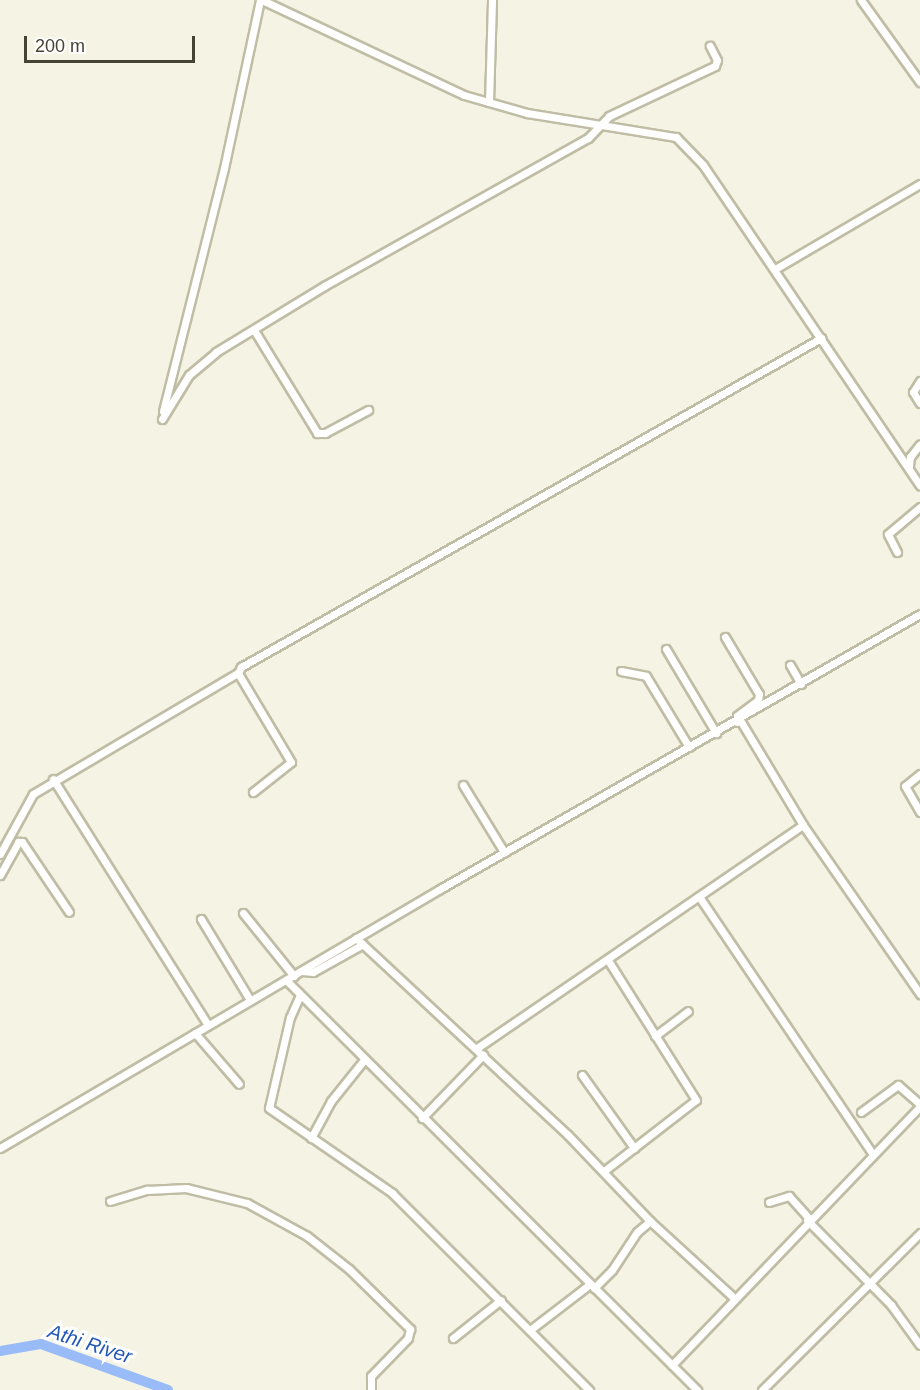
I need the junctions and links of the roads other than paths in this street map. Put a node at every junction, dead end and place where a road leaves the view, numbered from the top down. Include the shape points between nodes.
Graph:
1 (261, 0) edge
2 (492, 0) edge
3 (861, 0) edge
4 (710, 46) dead end
5 (920, 82) edge
6 (489, 102) junction
7 (601, 126) junction
8 (920, 184) edge
9 (775, 269) junction
10 (254, 330) junction
11 (821, 338) junction
12 (920, 381) edge
13 (920, 403) edge
14 (368, 410) dead end
15 (920, 444) edge
16 (909, 466) junction
17 (920, 485) edge
18 (920, 507) edge
19 (897, 552) dead end
20 (920, 614) edge
21 (725, 637) dead end
22 (666, 649) dead end
23 (790, 665) dead end
24 (621, 671) dead end
25 (237, 673) junction
26 (801, 684) junction
27 (738, 721) junction
28 (716, 733) junction
29 (689, 747) junction
30 (920, 774) edge
31 (53, 779) junction
32 (463, 785) dead end
33 (253, 792) dead end
34 (920, 812) edge
35 (803, 825) junction
36 (504, 852) junction
37 (0, 854) edge
38 (0, 874) edge
39 (700, 898) junction
40 (69, 912) dead end
41 (243, 913) dead end
42 (201, 919) dead end
43 (356, 938) junction
44 (363, 944) junction
45 (608, 960) junction
46 (302, 970) junction
47 (294, 975) junction
48 (286, 980) junction
49 (920, 994) edge
50 (300, 995) junction
51 (250, 1000) junction
52 (688, 1011) dead end
53 (208, 1025) junction
54 (195, 1033) junction
55 (655, 1036) junction
56 (477, 1048) junction
57 (483, 1054) junction
58 (363, 1060) junction
59 (582, 1075) dead end
60 (239, 1084) dead end
61 (920, 1105) edge
62 (861, 1112) dead end
63 (422, 1118) junction
64 (311, 1138) junction
65 (0, 1148) edge
66 (634, 1148) junction
67 (872, 1153) junction
68 (604, 1171) junction
69 (110, 1201) dead end
70 (769, 1202) dead end
71 (808, 1219) junction
72 (650, 1221) junction
73 (920, 1233) edge
74 (868, 1283) junction
75 (592, 1286) junction
76 (733, 1298) junction
77 (501, 1300) junction
78 (530, 1330) junction
79 (453, 1338) dead end
80 (920, 1345) edge
81 (672, 1365) junction
82 (371, 1390) edge
83 (589, 1390) edge
84 (697, 1390) edge
85 (762, 1390) edge

1 - 6 street via 464,95
1 - 10 street via 162,419 189,375 216,352
2 - 6 street
3 - 5 street
4 - 7 street via 717,60 715,66 609,116
6 - 7 street via 527,114
7 - 9 street via 676,137 703,165
7 - 10 street via 588,138
8 - 9 street
9 - 11 street
10 - 14 street via 317,433 325,433
11 - 16 street
11 - 25 street via 261,653
12 - 13 street via 913,392
15 - 16 street via 910,456
16 - 17 street
18 - 19 street via 888,534
20 - 26 street
21 - 27 street via 759,694 758,700 737,716
22 - 28 street
23 - 26 street
24 - 29 street via 646,676
25 - 31 street
25 - 33 street via 291,762
26 - 27 street
27 - 28 street
27 - 35 street
28 - 29 street
29 - 36 street
30 - 34 street via 905,786
31 - 37 street via 33,794
31 - 53 street
32 - 36 street
35 - 39 street
35 - 49 street
36 - 43 street
38 - 40 street via 18,842 22,842
39 - 45 street
39 - 67 street
41 - 47 street
42 - 51 street
43 - 44 street
43 - 46 street
44 - 46 street via 313,972
44 - 56 street
45 - 55 street
45 - 56 street
46 - 47 street
47 - 48 street
48 - 50 street
48 - 51 street
50 - 58 street
50 - 64 street via 290,1017 268,1104
51 - 53 street
52 - 55 street
53 - 54 street
54 - 60 street
54 - 65 street
55 - 66 street via 696,1100
56 - 57 street
57 - 63 street
57 - 68 street
58 - 63 street
58 - 64 street via 331,1101
59 - 66 street
61 - 62 street via 900,1085
61 - 67 street
63 - 75 street
64 - 77 street via 378,1181
66 - 68 street
67 - 71 street
68 - 72 street
69 - 82 street via 147,1190 186,1188 247,1203 307,1236 349,1269 411,1329 408,1338 371,1376
70 - 71 street via 789,1196
71 - 74 street
71 - 76 street
72 - 75 street via 636,1232 612,1270
72 - 76 street
73 - 74 street
74 - 80 street via 891,1305
74 - 85 street
75 - 78 street
75 - 81 street
76 - 81 street
77 - 78 street
77 - 79 street
78 - 83 street
81 - 84 street

